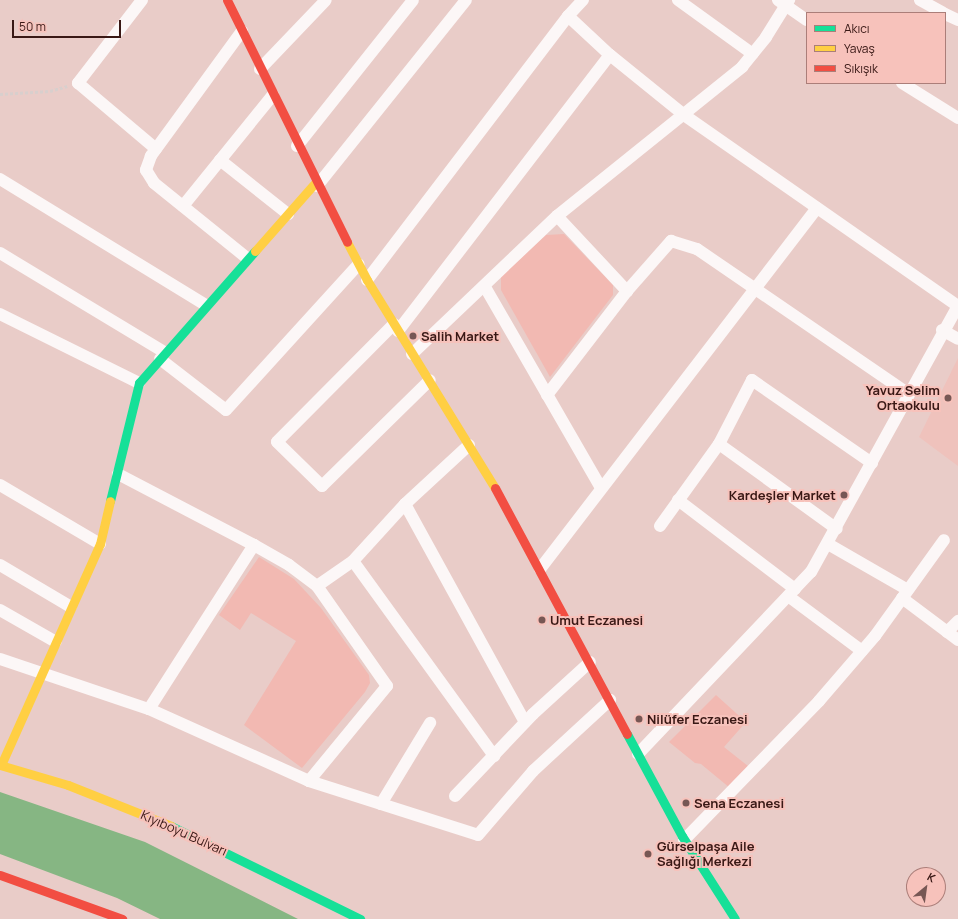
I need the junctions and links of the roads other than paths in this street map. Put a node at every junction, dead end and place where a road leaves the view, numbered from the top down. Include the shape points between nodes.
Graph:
1 (142, 0) edge
2 (227, 0) edge
3 (326, 0) edge
4 (413, 0) edge
5 (466, 0) edge
6 (583, 0) edge
7 (678, 0) edge
8 (784, 2) edge
9 (926, 2) edge
10 (942, 12) edge
11 (946, 14) edge
12 (568, 16) junction
13 (806, 19) edge
14 (958, 20) edge
15 (242, 31) junction
16 (610, 54) junction
17 (753, 54) junction
18 (260, 69) junction
19 (904, 84) edge
20 (273, 95) junction
21 (684, 115) junction
22 (958, 118) edge
23 (297, 146) junction
24 (156, 149) junction
25 (220, 160) junction
26 (0, 179) edge
27 (316, 184) junction
28 (183, 206) junction
29 (817, 208) junction
30 (288, 214) junction
31 (557, 216) junction
32 (0, 253) edge
33 (247, 258) junction
34 (359, 264) junction
35 (368, 280) junction
36 (485, 287) junction
37 (755, 288) junction
38 (627, 291) junction
39 (206, 305) junction
40 (958, 306) edge
41 (0, 314) edge
42 (396, 327) junction
43 (942, 330) junction
44 (958, 339) edge
45 (412, 354) junction
46 (162, 355) junction
47 (430, 380) junction
48 (139, 383) junction
49 (909, 394) junction
50 (547, 395) junction
51 (719, 444) junction
52 (469, 445) junction
53 (872, 463) junction
54 (118, 474) junction
55 (0, 485) edge
56 (602, 488) junction
57 (678, 500) junction
58 (406, 504) junction
59 (660, 526) dead end
60 (837, 528) junction
61 (944, 540) dead end
62 (100, 544) junction
63 (828, 544) junction
64 (254, 545) junction
65 (352, 561) junction
66 (0, 565) edge
67 (540, 569) junction
68 (317, 586) junction
69 (792, 593) junction
70 (905, 594) junction
71 (72, 607) junction
72 (0, 610) edge
73 (958, 621) edge
74 (948, 632) junction
75 (958, 640) edge
76 (56, 642) junction
77 (862, 651) junction
78 (0, 659) edge
79 (590, 662) junction
80 (44, 672) junction
81 (610, 700) junction
82 (149, 709) junction
83 (525, 722) junction
84 (430, 723) dead end
85 (638, 754) junction
86 (494, 756) junction
87 (1, 765) edge
88 (309, 781) junction
89 (455, 796) dead end
90 (381, 804) junction
91 (684, 840) junction
92 (0, 875) edge
93 (122, 919) edge
94 (360, 919) edge
95 (735, 919) edge

1 - 24 street via 78,83
2 - 15 main road
3 - 18 street
4 - 23 street
5 - 27 street
6 - 12 street
7 - 17 street
8 - 13 street
8 - 17 street
9 - 10 street
11 - 14 street
12 - 16 street
12 - 35 street
15 - 18 main road
15 - 24 street
16 - 21 street
16 - 42 street
17 - 21 street via 726,81
18 - 20 main road
19 - 22 street
20 - 23 main road
20 - 25 street
21 - 29 street
21 - 31 street
23 - 27 main road
24 - 28 street via 146,163 148,177
25 - 28 street
25 - 30 street
26 - 39 street
27 - 30 main road
27 - 34 main road
28 - 33 street
29 - 37 street
29 - 40 street
30 - 33 main road
31 - 36 street
31 - 38 street
32 - 46 street
33 - 39 main road
34 - 35 main road
34 - 46 street via 226,410
35 - 42 main road
36 - 45 street
36 - 50 street
37 - 38 street via 697,249 671,241
37 - 49 street
37 - 56 street
38 - 50 street
39 - 46 main road
40 - 43 street
41 - 48 street
42 - 45 main road
42 - 47 street via 277,442 322,486
43 - 44 street
43 - 49 street
45 - 47 main road
46 - 48 main road
47 - 52 main road
48 - 54 main road
49 - 53 street
50 - 56 street
51 - 53 street via 752,380
51 - 57 street
51 - 60 street
52 - 58 street
52 - 67 main road
53 - 60 street
54 - 62 main road
54 - 64 street
55 - 62 street
56 - 67 street
57 - 59 street
57 - 69 street
58 - 65 street
58 - 83 street
60 - 63 street
61 - 70 street
62 - 71 main road
63 - 69 street via 811,572
63 - 70 street
64 - 68 street via 289,565
64 - 82 street
65 - 68 street
65 - 86 street
66 - 71 street
67 - 79 main road
68 - 88 street via 387,686
69 - 77 street
69 - 85 street
70 - 74 street
70 - 77 street
71 - 76 main road
72 - 76 street
73 - 74 street
74 - 75 street
76 - 80 main road
77 - 91 street via 819,701
78 - 80 street
79 - 81 main road
79 - 83 street
80 - 82 street
80 - 87 main road
81 - 85 main road
81 - 90 street via 533,771 478,835
82 - 88 street
83 - 86 street
84 - 90 street
85 - 91 main road
86 - 89 street
87 - 94 main road, Kıyıboyu Bulvarı via 68,785 176,828
88 - 90 street
91 - 95 main road
92 - 93 main road

